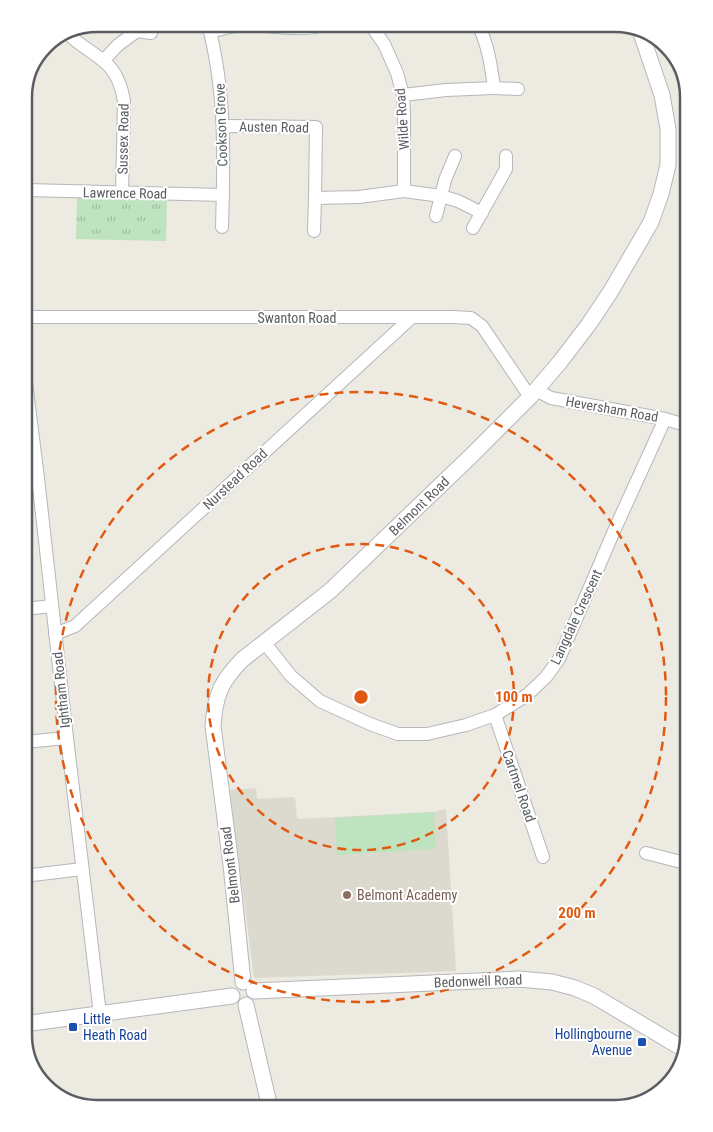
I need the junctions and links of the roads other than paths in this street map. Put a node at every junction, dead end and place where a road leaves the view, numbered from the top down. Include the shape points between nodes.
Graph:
1 (132, 32) edge
2 (210, 32) edge
3 (376, 33) edge
4 (482, 33) edge
5 (73, 38) edge
6 (643, 39) edge
7 (104, 60) junction
8 (494, 88) junction
9 (518, 89) dead end
10 (403, 95) junction
11 (223, 126) junction
12 (455, 156) dead end
13 (506, 156) dead end
14 (33, 190) edge
15 (404, 192) junction
16 (122, 193) junction
17 (223, 195) junction
18 (441, 196) junction
19 (315, 198) junction
20 (482, 213) junction
21 (436, 216) dead end
22 (222, 227) dead end
23 (473, 228) dead end
24 (314, 230) dead end
25 (33, 317) edge
26 (411, 318) junction
27 (533, 394) junction
28 (665, 419) junction
29 (680, 423) edge
30 (33, 435) edge
31 (33, 478) edge
32 (38, 478) junction
33 (52, 606) junction
34 (32, 608) edge
35 (55, 634) junction
36 (264, 642) junction
37 (495, 715) junction
38 (67, 738) junction
39 (32, 741) edge
40 (646, 853) dead end
41 (543, 856) dead end
42 (680, 862) edge
43 (82, 869) junction
44 (32, 875) edge
45 (248, 987) junction
46 (232, 996) junction
47 (246, 1005) junction
48 (100, 1014) junction
49 (32, 1023) edge
50 (679, 1046) edge
51 (268, 1099) edge

1 - 7 street
2 - 11 street, Cookson Grove via 219,76
3 - 10 street, Wilde Road via 397,73
4 - 8 street
5 - 7 street, Sussex Road
6 - 27 street, Belmont Road via 662,95 668,129 668,165 661,194 651,222 590,324
7 - 16 street, Sussex Road via 119,81 124,101
8 - 9 street
8 - 10 street
10 - 15 street, Wilde Road
11 - 17 street, Cookson Grove
11 - 19 street, Austen Road via 316,127
12 - 18 street
13 - 20 street via 506,168
14 - 16 street, Lawrence Road
15 - 18 street
15 - 19 street via 359,198
16 - 17 street, Lawrence Road
17 - 22 street, Cookson Grove
18 - 20 street
18 - 21 street
19 - 24 street, Austen Road
20 - 23 street
25 - 26 street, Swanton Road
26 - 27 street, Swanton Road via 471,318 482,326
26 - 35 street, Nurstead Road via 75,626
27 - 28 street, Heversham Road
27 - 36 street, Belmont Road via 330,591
28 - 29 street, Heversham Road
28 - 37 street, Langdale Crescent via 559,659 527,695
30 - 32 street, Ightham Road
31 - 32 street
32 - 33 street, Ightham Road
33 - 34 street
33 - 35 street, Ightham Road
35 - 38 street, Ightham Road
36 - 37 street, Langdale Crescent via 291,676 320,701 398,734 427,734
36 - 45 street, Belmont Road via 243,659 224,682 214,709 213,726
37 - 41 street, Cartmel Road
38 - 39 street
38 - 43 street, Ightham Road
40 - 42 street
43 - 44 street
43 - 48 street, Ightham Road
45 - 46 street via 237,984
45 - 47 street via 254,997
45 - 50 street, Bedonwell Road via 519,979 552,982 594,996
46 - 47 street via 240,1005
46 - 48 street
47 - 51 street
48 - 49 street

